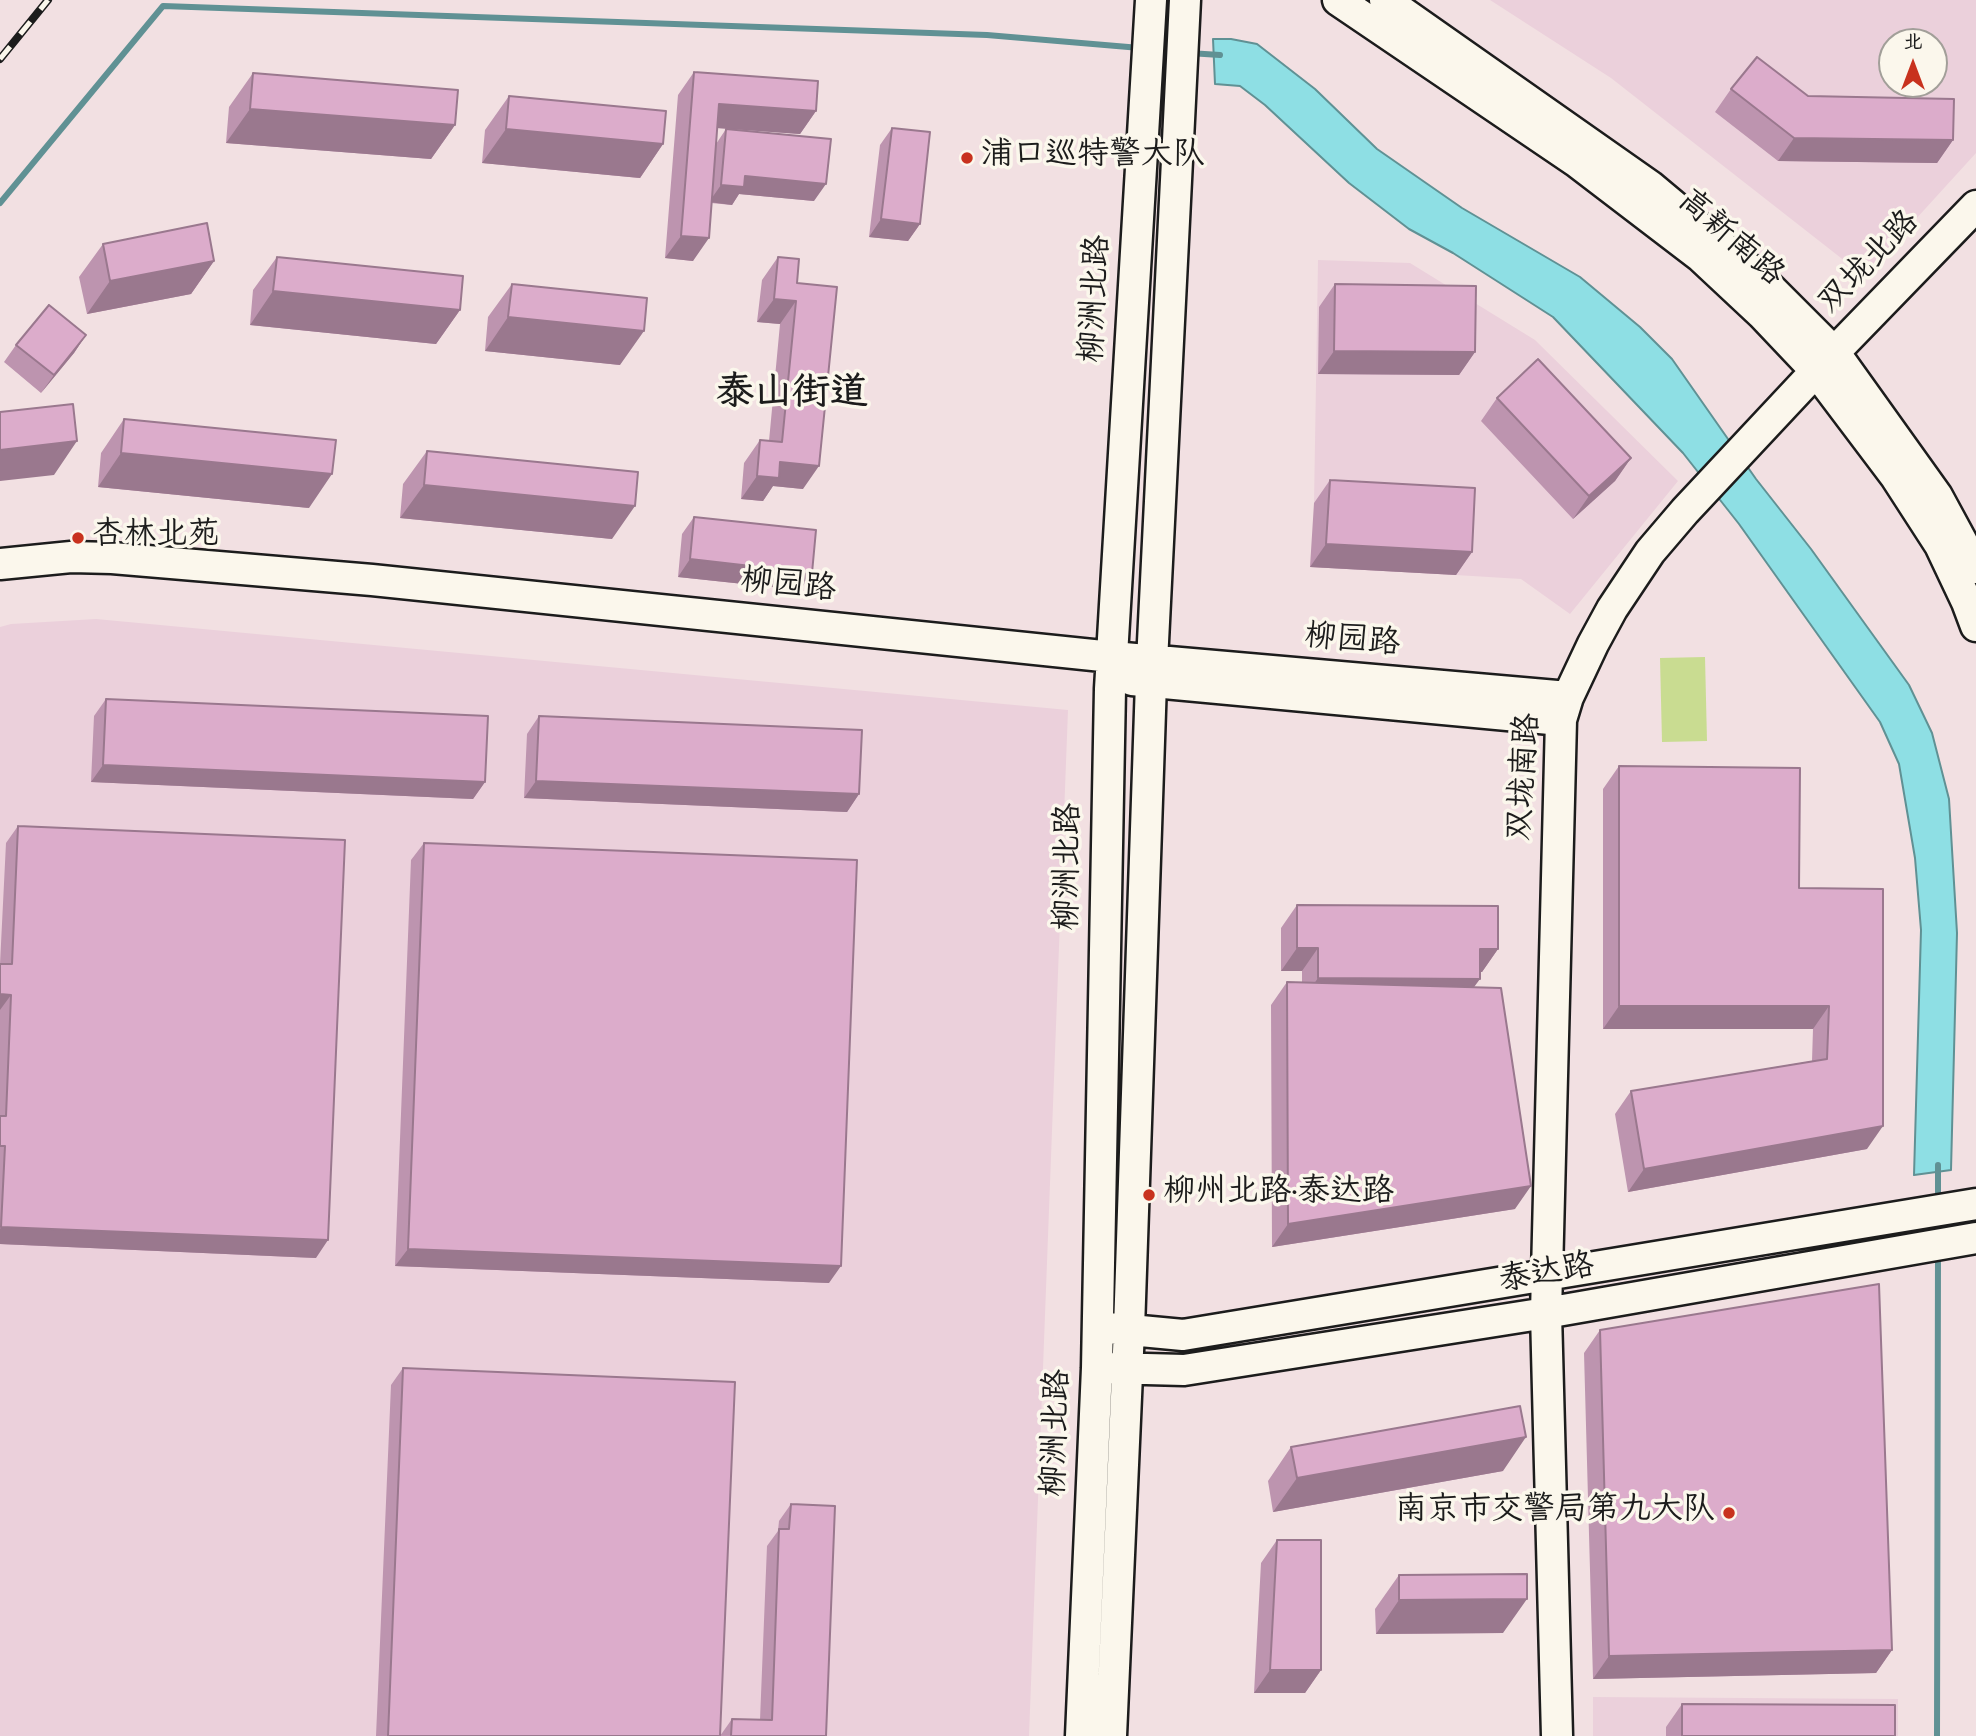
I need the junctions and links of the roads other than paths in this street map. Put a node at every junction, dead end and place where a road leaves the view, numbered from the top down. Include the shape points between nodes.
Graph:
1 (1151, 0) edge
2 (1185, 0) edge
3 (1338, 0) edge
4 (1385, 0) edge
5 (1976, 206) edge
6 (1825, 362) junction
7 (0, 564) edge
8 (1976, 568) edge
9 (0, 582) edge
10 (1976, 626) edge
11 (1111, 667) junction
12 (1152, 671) junction
13 (1565, 709) junction
14 (1966, 1205) edge
15 (1965, 1239) edge
16 (1546, 1275) junction
17 (1546, 1312) junction
18 (1098, 1328) junction
19 (1129, 1329) junction
20 (1097, 1368) junction
21 (1127, 1368) junction
22 (1081, 1736) edge
23 (1111, 1736) edge
24 (1557, 1736) edge

1 - 11 street, 柳洲北路
2 - 12 street, 柳洲北路
3 - 6 street, 高新南路 via 1577,162 1700,256 1762,314
4 - 6 street, 高新南路 via 1650,186 1761,279
5 - 6 street, 双垅北路
6 - 8 street, 高新南路 via 1937,496
6 - 10 street, 高新南路 via 1940,545
6 - 13 street, 双垅南路 via 1650,552 1592,644
7 - 11 street, 柳园路 via 71,556 372,580
9 - 11 street, 柳园路 via 80,573
11 - 12 street, 柳园路
11 - 18 street, 柳洲北路
12 - 13 street, 柳园路
12 - 19 street, 柳洲北路
13 - 16 street, 双垅南路
14 - 16 street, 泰达路
15 - 17 street, 泰达路
16 - 17 street, 双垅南路
16 - 19 street, 泰达路 via 1183,1335
17 - 21 street, 泰达路 via 1184,1370
17 - 24 street, 双垅南路
18 - 19 street, 泰达路
18 - 20 street, 柳洲北路
19 - 21 street, 柳洲北路
20 - 21 street, 泰达路
20 - 22 street, 柳洲北路
21 - 23 street, 柳洲北路

